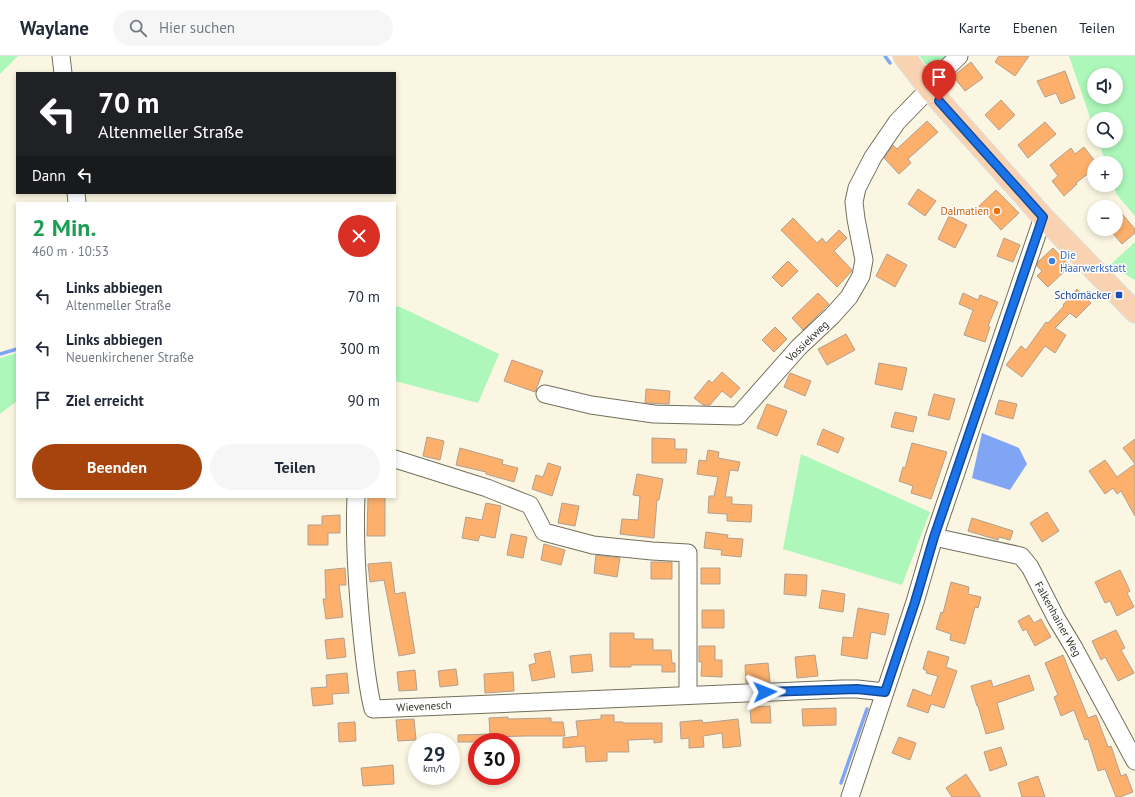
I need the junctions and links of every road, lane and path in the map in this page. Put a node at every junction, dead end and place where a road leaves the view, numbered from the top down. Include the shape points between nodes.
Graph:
1 (61, 56) edge
2 (904, 56) edge
3 (959, 56) edge
4 (63, 72) edge
5 (927, 87) junction
6 (1043, 217) junction
7 (1135, 312) edge
8 (545, 394) dead end
9 (396, 459) edge
10 (356, 498) edge
11 (934, 537) junction
12 (885, 692) junction
13 (688, 695) junction
14 (1135, 761) edge
15 (850, 797) edge

1 - 4 street
2 - 5 main road
3 - 5 street, Vossiekweg
5 - 6 main road
5 - 8 street, Vossiekweg via 897,122 856,188 854,202 864,260 861,276 849,297 799,347 738,416 654,414 591,405
6 - 7 main road
6 - 11 street
9 - 13 street via 487,488 530,505 544,532 593,545 688,553
10 - 13 street, Wievenesch via 357,586 367,686 373,709
11 - 12 street
11 - 14 street, Falkenhainer Weg via 1020,556 1030,567
12 - 13 street, Wievenesch via 857,689
12 - 15 street

